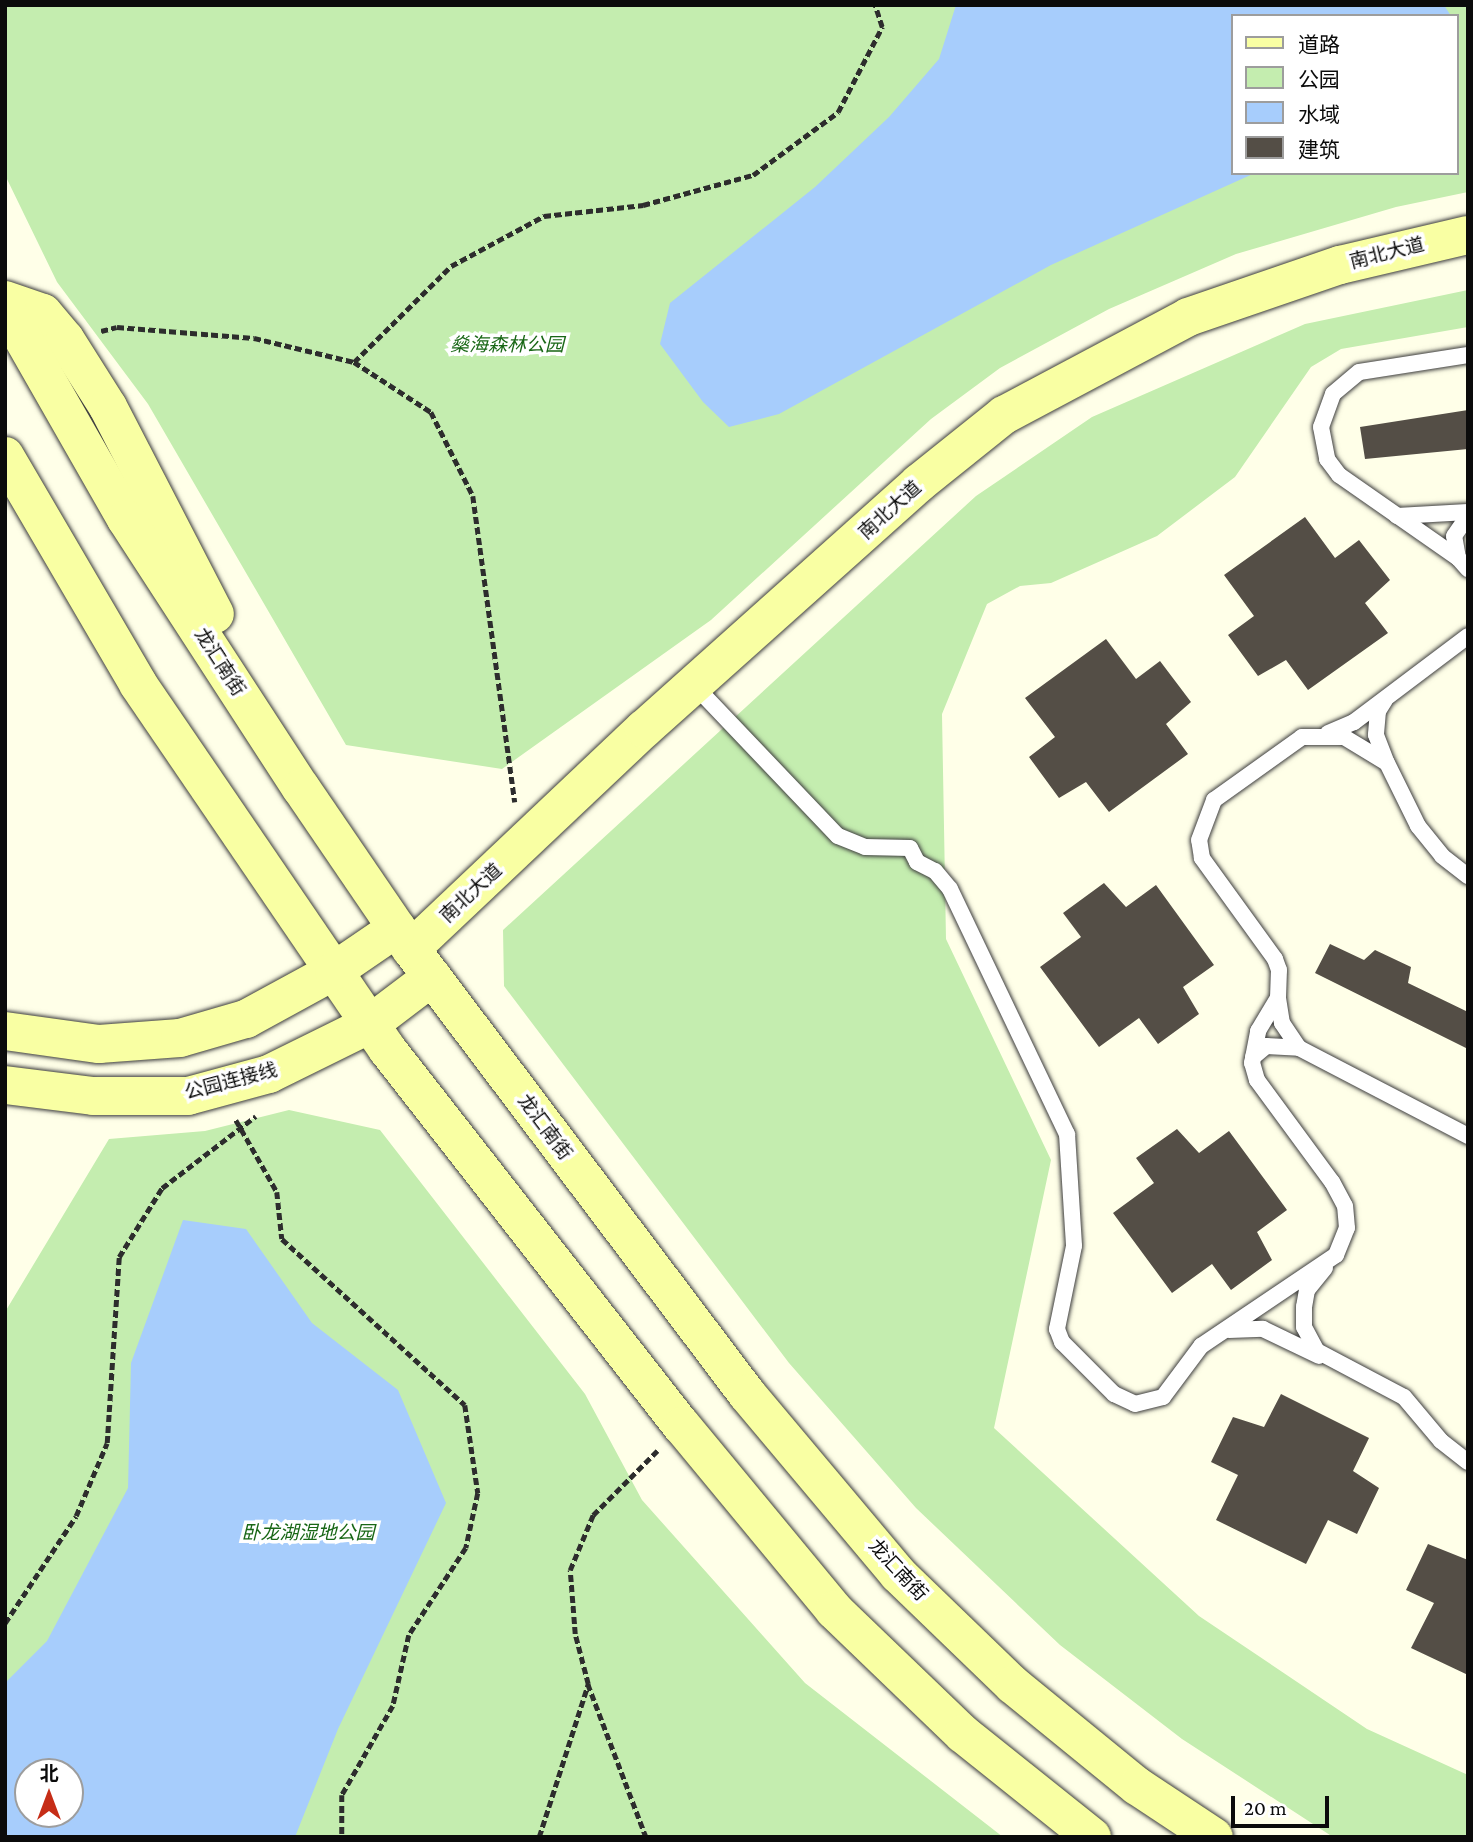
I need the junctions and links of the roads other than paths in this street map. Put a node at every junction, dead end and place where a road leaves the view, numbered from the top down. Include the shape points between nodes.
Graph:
1 (1468, 235) edge
2 (5, 300) edge
3 (5, 307) edge
4 (1468, 355) edge
5 (5, 456) edge
6 (1391, 514) junction
7 (1468, 514) edge
8 (1463, 564) edge
9 (1468, 636) edge
10 (695, 686) junction
11 (1387, 698) junction
12 (1328, 733) junction
13 (1387, 763) junction
14 (301, 788) junction
15 (1468, 876) edge
16 (413, 951) junction
17 (334, 971) junction
18 (1278, 998) junction
19 (370, 1024) junction
20 (5, 1031) edge
21 (1299, 1048) junction
22 (1253, 1057) junction
23 (5, 1086) edge
24 (1468, 1136) edge
25 (1336, 1255) junction
26 (1222, 1332) junction
27 (1328, 1360) junction
28 (1468, 1462) edge
29 (1092, 1837) edge
30 (1214, 1837) edge

1 - 10 main road, 南北大道 via 1340,265 1188,317 1004,415 919,483
2 - 14 main road via 43,313 108,407
3 - 14 main road, 龙汇南街 via 126,519
4 - 6 lane via 1359,372 1333,394 1321,427 1327,459 1353,488
5 - 17 main road via 138,684
6 - 7 lane via 1410,518
6 - 8 lane
7 - 8 lane via 1454,536
9 - 11 lane
10 - 16 main road, 南北大道
10 - 26 lane via 838,836 864,847 910,848 918,862 935,871 950,889 1067,1134 1074,1246 1057,1329 1069,1353 1121,1399 1150,1403 1163,1397 1201,1346
11 - 12 lane via 1343,729
11 - 13 lane via 1378,711 1376,735
12 - 13 lane via 1369,748
12 - 18 lane via 1302,737 1214,800 1199,840 1202,859 1275,959
13 - 15 lane via 1418,826 1442,856
14 - 16 main road, 龙汇南街
16 - 17 main road
16 - 19 main road, 公园连接线
16 - 30 main road, 龙汇南街 via 747,1394 898,1574 1023,1693 1137,1787
17 - 19 main road
17 - 20 main road via 246,1019 180,1038 99,1044
18 - 21 lane via 1282,1024
18 - 22 lane via 1258,1031
19 - 23 main road, 公园连接线 via 268,1074 188,1096 93,1096
19 - 29 main road via 682,1426 834,1610 963,1734
21 - 22 lane via 1266,1046
21 - 24 lane
22 - 25 lane via 1257,1080 1345,1206 1347,1228
25 - 26 lane
25 - 27 lane via 1307,1290 1304,1307 1308,1338
26 - 27 lane via 1237,1327 1262,1329
27 - 28 lane via 1404,1397 1441,1441

